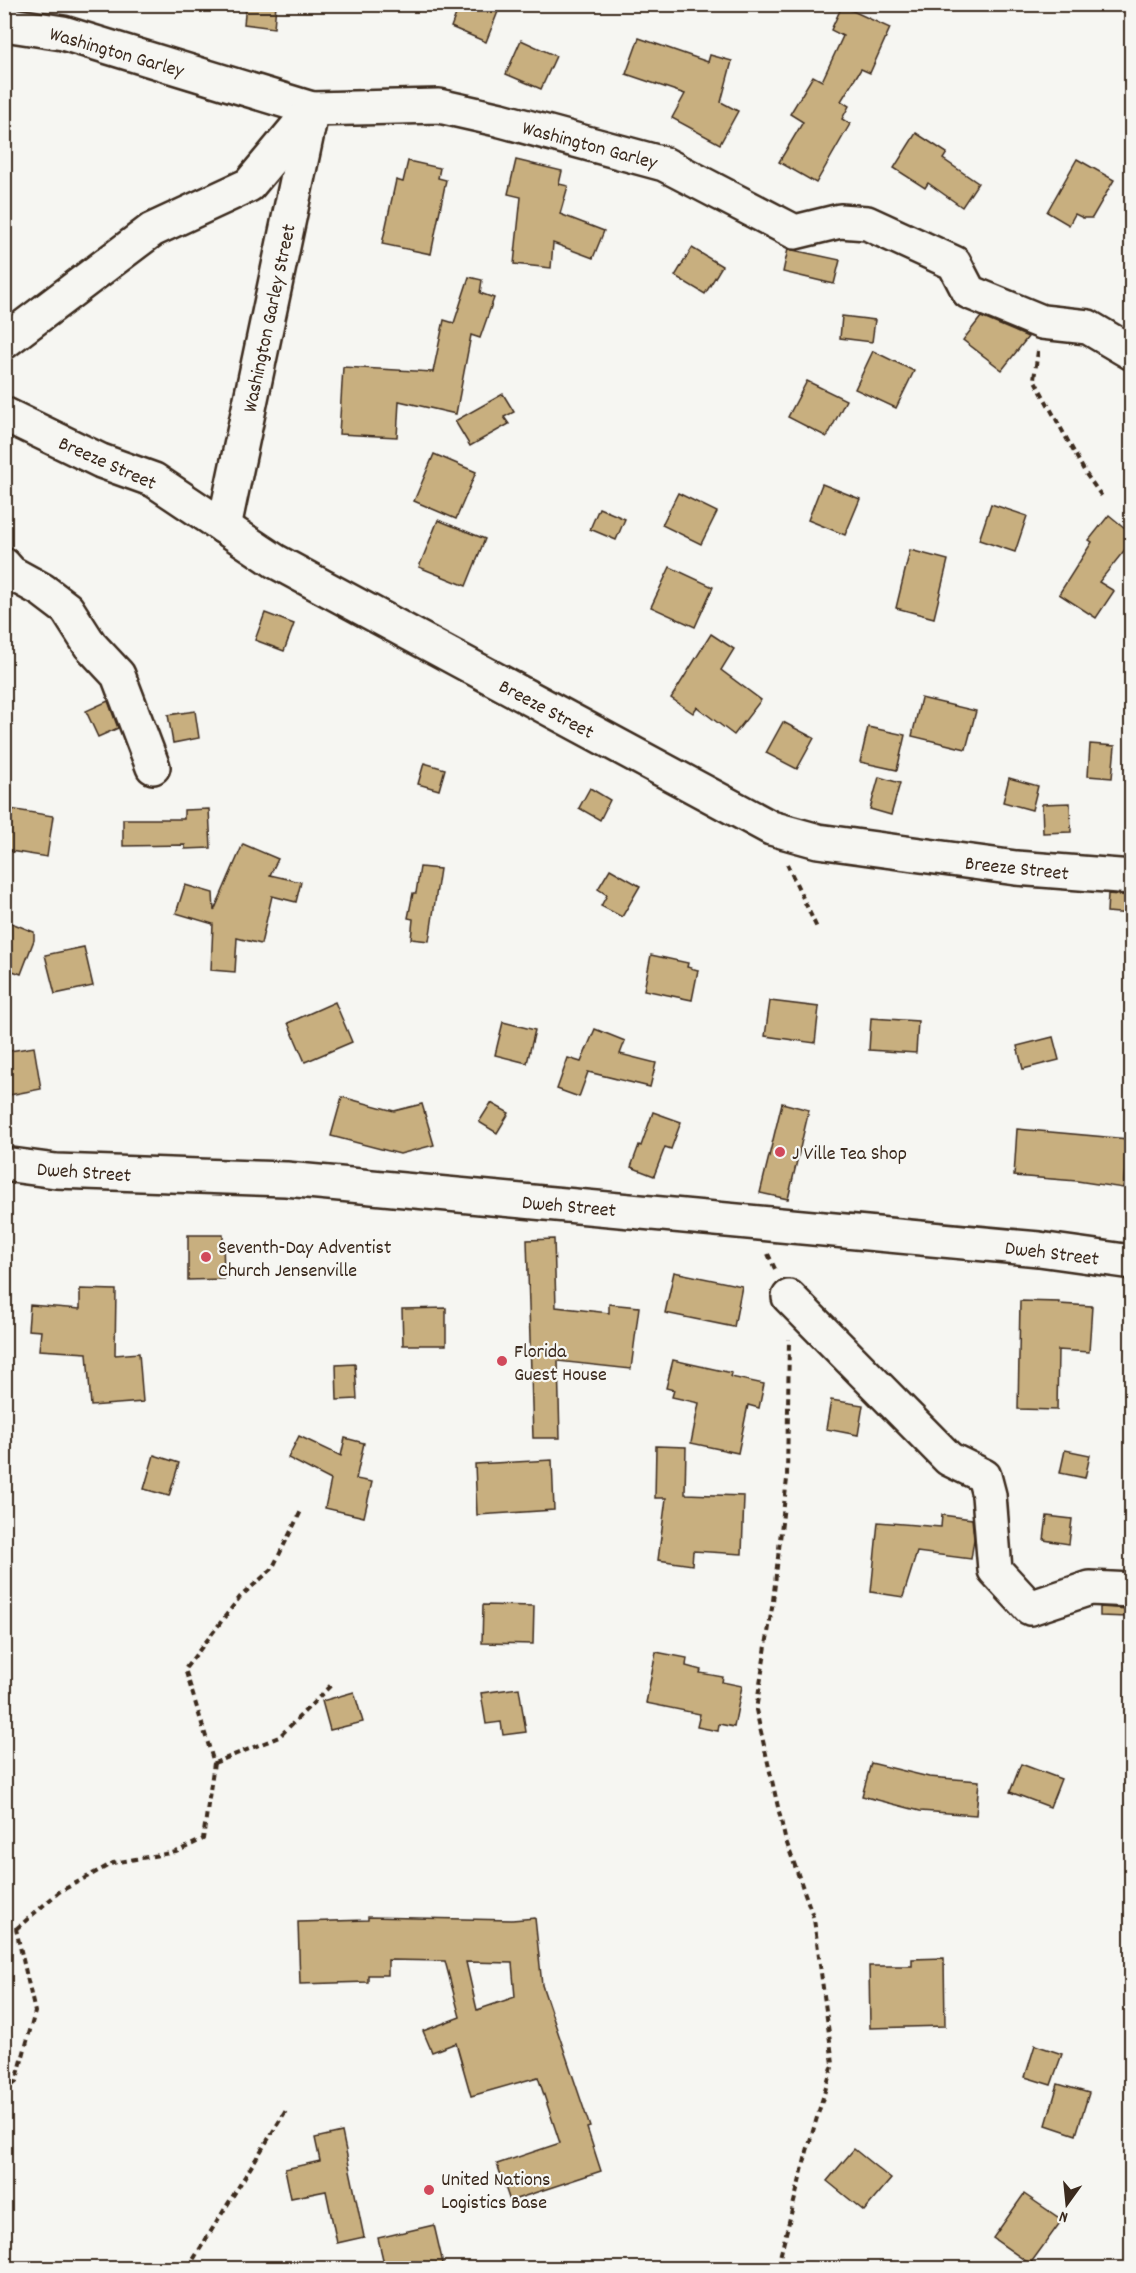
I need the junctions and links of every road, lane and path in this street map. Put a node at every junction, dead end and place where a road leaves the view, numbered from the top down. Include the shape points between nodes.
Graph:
1 (4, 24) edge
2 (312, 109) junction
3 (4, 342) edge
4 (1038, 344) dead end
5 (1131, 353) edge
6 (4, 414) edge
7 (1103, 498) dead end
8 (224, 527) junction
9 (4, 565) edge
10 (153, 767) dead end
11 (771, 828) junction
12 (1131, 877) edge
13 (817, 928) dead end
14 (4, 1164) edge
15 (753, 1222) junction
16 (1131, 1262) edge
17 (789, 1297) junction
18 (302, 1509) dead end
19 (1131, 1590) edge
20 (332, 1684) dead end
21 (214, 1763) junction
22 (16, 1929) junction
23 (4, 1931) edge
24 (4, 2092) edge
25 (287, 2109) dead end
26 (188, 2268) edge
27 (766, 2268) edge

1 - 2 street, Washington Garley via 63,33
2 - 3 street via 249,185 152,230
2 - 5 street, Washington Garley via 439,106 664,164 795,232 840,221 867,223 954,262 969,292 1041,322 1088,327
2 - 8 street, Washington Garley Street
4 - 7 path via 1034,379
6 - 8 street, Breeze Street via 101,460 154,480
8 - 11 street, Breeze Street via 274,561
9 - 10 street via 67,609 90,645 118,675
11 - 12 street, Breeze Street via 819,841 1005,867
11 - 13 path
14 - 15 street, Dweh Street via 56,1171 286,1179
15 - 16 street, Dweh Street via 1039,1248
15 - 17 path
17 - 19 street via 949,1459 984,1476 994,1570 1030,1608 1090,1588
17 - 27 path via 787,1479 756,1710 785,1838 814,1919 833,2064 779,2261
18 - 21 path via 272,1569 240,1597 185,1669
20 - 21 path via 279,1737
21 - 22 path via 203,1839 176,1852 113,1863 59,1892
22 - 23 path
22 - 24 path via 35,2012 16,2082
25 - 26 path

